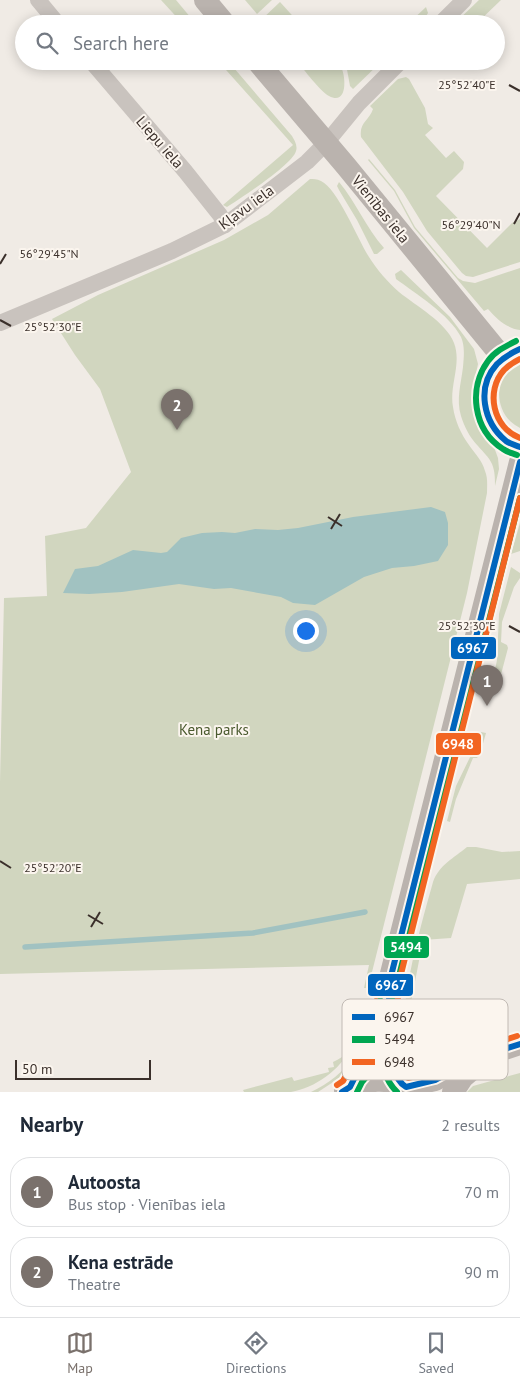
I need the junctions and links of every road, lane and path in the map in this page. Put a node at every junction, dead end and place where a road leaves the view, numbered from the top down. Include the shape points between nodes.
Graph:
1 (38, 0) edge
2 (205, 0) edge
3 (464, 0) edge
4 (50, 15) edge
5 (218, 15) edge
6 (449, 15) edge
7 (99, 70) edge
8 (266, 70) edge
9 (392, 70) edge
10 (326, 142) junction
11 (224, 225) junction
12 (0, 323) edge
13 (511, 353) edge
14 (520, 447) edge
15 (520, 462) edge
16 (392, 972) junction
17 (385, 999) edge
18 (390, 999) edge
19 (520, 1044) edge
20 (508, 1048) edge
21 (435, 1080) edge
22 (461, 1080) edge
23 (408, 1088) edge
24 (346, 1090) edge
25 (453, 1092) edge

1 - 4 street
2 - 5 main road
3 - 6 street
7 - 11 street, Liepu iela via 185,171
8 - 10 main road, Vienības iela
9 - 10 street, Kļavu iela
10 - 11 street, Kļavu iela via 307,162
10 - 13 main road, Vienības iela
11 - 12 street, Kļavu iela via 172,251
13 - 14 main road, Vienības iela via 490,372 484,390 485,410 493,427 506,441
15 - 16 main road
16 - 17 main road
16 - 18 main road
19 - 20 main road
21 - 23 main road
22 - 25 main road
23 - 24 main road via 376,1081 363,1082

